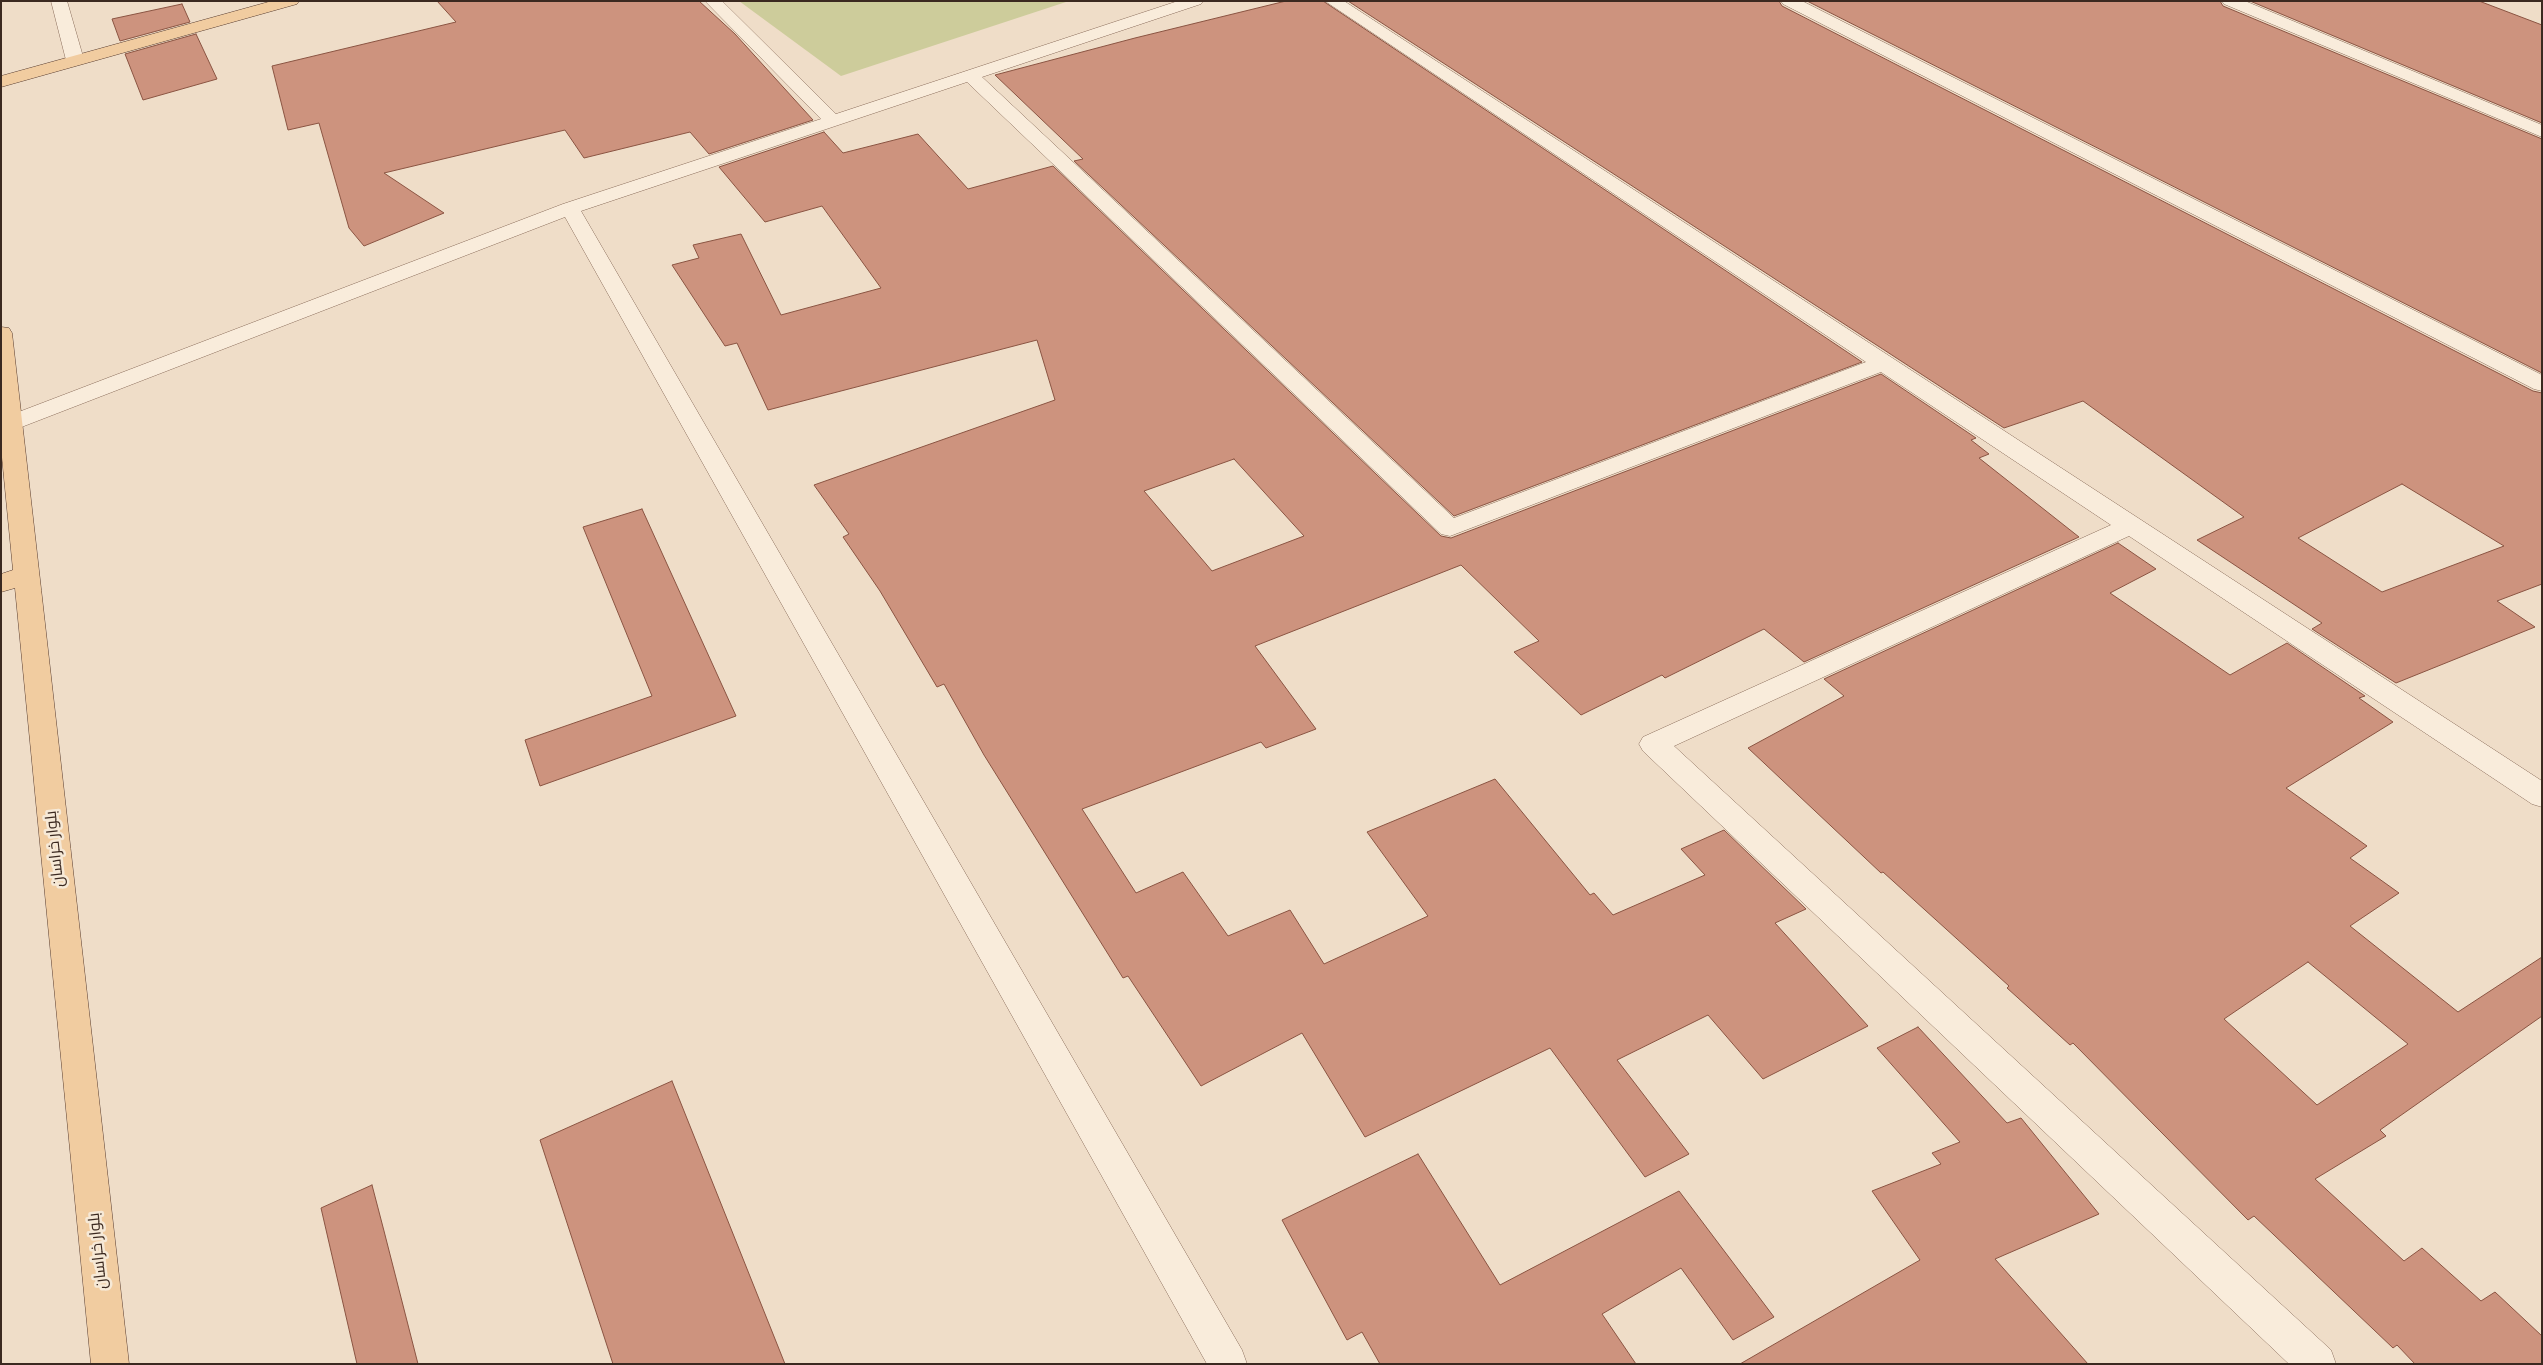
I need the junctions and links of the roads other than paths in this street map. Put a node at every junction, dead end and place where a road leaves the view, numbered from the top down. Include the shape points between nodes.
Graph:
1 (59, 1) edge
2 (291, 1) edge
3 (713, 1) edge
4 (1195, 1) edge
5 (1333, 1) edge
6 (1789, 1) edge
7 (2230, 1) edge
8 (75, 60) junction
9 (971, 76) junction
10 (1, 82) edge
11 (833, 121) junction
12 (2542, 132) edge
13 (570, 208) junction
14 (1, 333) edge
15 (1883, 363) junction
16 (2542, 384) edge
17 (11, 423) junction
18 (2130, 526) junction
19 (14, 579) edge
20 (2542, 796) edge
21 (110, 1364) edge
22 (1228, 1364) edge
23 (2317, 1364) edge

1 - 8 street
2 - 8 main road
3 - 11 street
4 - 9 street
5 - 15 street
6 - 16 street
7 - 12 street
8 - 10 main road
9 - 11 street
9 - 15 street via 1450,528
11 - 13 street
13 - 17 street
13 - 22 street
14 - 17 main road, بلوار خراسان
15 - 18 street
17 - 19 main road, بلوار خراسان
18 - 20 street
18 - 23 street via 1652,744
19 - 21 main road, بلوار خراسان

